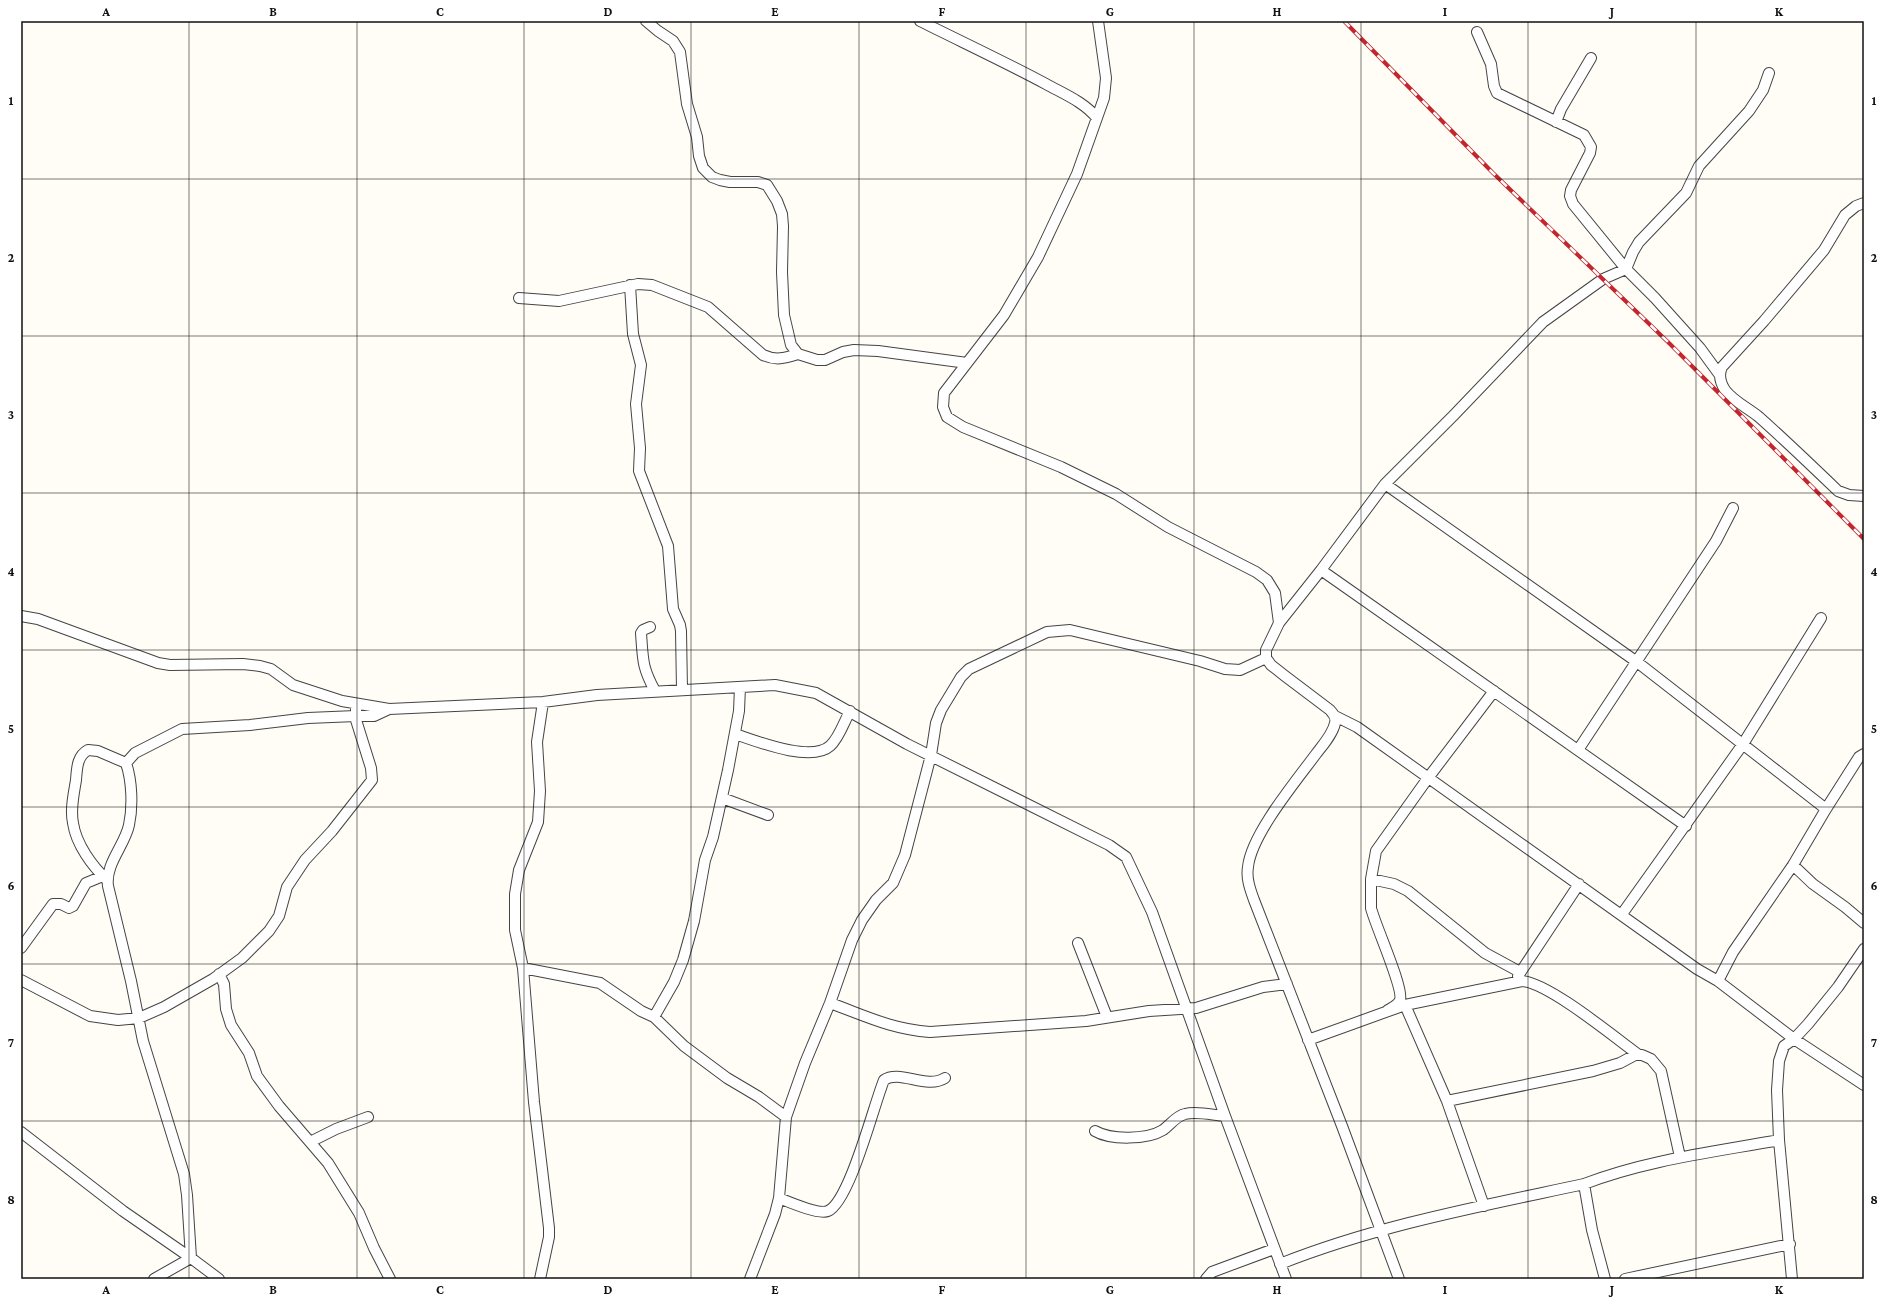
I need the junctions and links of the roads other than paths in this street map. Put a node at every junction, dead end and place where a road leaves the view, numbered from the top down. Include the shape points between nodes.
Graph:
1 (646, 21) edge
2 (920, 21) edge
3 (1098, 21) edge
4 (1477, 32) dead end
5 (1591, 58) dead end
6 (1769, 73) dead end
7 (1097, 118) junction
8 (1556, 122) junction
9 (1864, 203) edge
10 (1626, 269) junction
11 (630, 285) junction
12 (519, 298) dead end
13 (798, 354) junction
14 (967, 363) junction
15 (1719, 374) junction
16 (1385, 484) junction
17 (1864, 496) edge
18 (1734, 508) dead end
19 (1322, 570) junction
20 (21, 616) edge
21 (1822, 618) dead end
22 (1279, 623) junction
23 (650, 627) dead end
24 (1266, 658) junction
25 (1637, 662) junction
26 (740, 688) junction
27 (682, 690) junction
28 (655, 691) junction
29 (1494, 691) junction
30 (543, 702) junction
31 (356, 704) junction
32 (389, 709) junction
33 (850, 711) junction
34 (356, 716) junction
35 (1335, 716) junction
36 (735, 734) junction
37 (1743, 744) junction
38 (1578, 750) junction
39 (1864, 754) edge
40 (931, 755) junction
41 (126, 763) junction
42 (1428, 778) junction
43 (722, 798) junction
44 (1826, 809) junction
45 (768, 815) dead end
46 (1686, 826) junction
47 (1793, 865) junction
48 (105, 878) junction
49 (1371, 879) junction
50 (1579, 884) junction
51 (1622, 914) junction
52 (1864, 923) edge
53 (1078, 943) dead end
54 (21, 948) edge
55 (1863, 953) edge
56 (523, 968) junction
57 (1520, 972) junction
58 (219, 974) junction
59 (21, 980) edge
60 (1718, 981) junction
61 (1515, 982) junction
62 (1287, 984) junction
63 (830, 1003) junction
64 (1405, 1005) junction
65 (1186, 1009) junction
66 (1388, 1010) junction
67 (654, 1017) junction
68 (1107, 1017) junction
69 (139, 1018) junction
70 (1794, 1039) junction
71 (1308, 1040) junction
72 (1639, 1055) junction
73 (945, 1078) dead end
74 (1864, 1085) edge
75 (1447, 1101) junction
76 (1225, 1116) junction
77 (368, 1117) dead end
78 (786, 1117) junction
79 (1095, 1131) dead end
80 (21, 1132) edge
81 (1779, 1140) junction
82 (310, 1142) junction
83 (1680, 1158) junction
84 (1584, 1184) junction
85 (779, 1198) junction
86 (1484, 1206) junction
87 (1380, 1230) junction
88 (1790, 1244) junction
89 (1274, 1248) junction
90 (192, 1258) junction
91 (1280, 1264) junction
92 (154, 1279) edge
93 (219, 1279) edge
94 (390, 1279) edge
95 (540, 1279) edge
96 (750, 1279) edge
97 (1206, 1279) edge
98 (1286, 1279) edge
99 (1399, 1279) edge
100 (1605, 1279) edge
101 (1625, 1279) edge
102 (1792, 1279) edge

1 - 13 street via 672,41 680,52 687,104 703,168 712,177 720,180 758,182 767,185 777,201 784,226 784,315 791,345
2 - 7 street via 1010,64 1090,109
3 - 7 street via 1106,78 1104,98
4 - 8 street via 1491,64 1497,93
5 - 8 street
6 - 10 street via 1763,90 1749,111 1699,166 1686,193 1640,242
7 - 14 street via 1077,174 1038,257 1004,315
8 - 10 street via 1584,135 1589,141 1590,153 1571,190 1571,199
9 - 15 street via 1856,206 1845,216 1824,250 1722,367
10 - 15 street via 1668,311
10 - 16 street via 1603,279 1543,322
11 - 12 street via 559,301
11 - 13 street via 652,285 701,303 715,312 763,355 770,358 776,360
11 - 27 street via 633,334 641,365 636,404 640,448 639,471 668,546 672,609 681,631
13 - 14 street via 825,360 842,352 878,351
14 - 22 street via 944,393 943,407 947,417 963,427 1061,467 1116,494 1175,530 1256,572 1267,580 1275,593
15 - 17 street via 1725,390 1733,398 1760,418 1838,490 1849,495
16 - 19 street
16 - 25 street
18 - 25 street
19 - 22 street
19 - 29 street
20 - 31 street via 38,619 158,662 260,666 271,669 293,685
21 - 37 street
22 - 24 street via 1266,650
23 - 28 street via 642,633 643,660 644,669
24 - 35 street
24 - 40 street via 1240,670 1225,670 1200,661 1070,630 1047,632 965,672 938,717
25 - 37 street
25 - 38 street
26 - 27 street
26 - 33 street via 775,686 816,693
26 - 36 street
27 - 28 street
28 - 30 street
29 - 38 street
29 - 42 street
30 - 32 street
30 - 56 street via 537,742 540,791 538,822 519,870 515,894 515,930
31 - 32 street
31 - 34 street
32 - 34 street via 374,716
33 - 36 street via 830,746 818,752 791,750
33 - 40 street via 906,744
34 - 41 street via 182,729 135,753
34 - 58 street via 372,780 305,860 287,887 278,916 269,931 242,958
35 - 42 street via 1357,727
35 - 62 street via 1331,732 1270,819 1252,850 1248,867 1248,879 1254,900
36 - 43 street
37 - 44 street
37 - 46 street
38 - 46 street
39 - 44 street via 1859,757
40 - 63 street via 905,855 893,883 876,900 855,933
40 - 65 street via 1124,854 1152,912
41 - 48 street via 131,797 129,825
41 - 48 street via 98,751 88,750 81,756 78,764 72,822 79,841
42 - 49 street via 1376,851
42 - 50 street
43 - 45 street
43 - 67 street via 683,960
44 - 47 street
46 - 51 street
47 - 52 street via 1813,884
47 - 60 street via 1746,932
48 - 54 street via 86,883 73,906 69,908 53,904
48 - 69 street
49 - 57 street via 1394,884 1408,891 1485,953
49 - 66 street via 1371,908 1400,990 1400,1000
50 - 51 street
50 - 57 street
51 - 60 street
53 - 68 street
55 - 70 street
56 - 67 street via 600,983
56 - 95 street via 535,1116 549,1228
57 - 61 street
58 - 69 street via 164,1007
58 - 82 street via 224,984 226,1009 231,1025 258,1076 279,1106
59 - 69 street via 90,1016 118,1020
60 - 70 street
61 - 64 street
61 - 72 street via 1536,984 1560,998
62 - 65 street via 1263,986 1208,1005
62 - 71 street
63 - 68 street via 889,1025 930,1032
63 - 78 street
64 - 66 street
64 - 75 street
65 - 68 street
65 - 76 street
66 - 71 street
67 - 78 street via 690,1050
69 - 90 street via 143,1041 184,1174
70 - 74 street
70 - 81 street via 1784,1046 1777,1072
71 - 87 street
72 - 75 street via 1593,1072
72 - 83 street via 1651,1059 1661,1071
73 - 85 street via 932,1083 894,1077 884,1080 852,1172 841,1197 832,1208 820,1212
75 - 86 street
76 - 79 street via 1184,1114 1162,1130 1138,1136 1109,1137
76 - 89 street
77 - 82 street
78 - 85 street
80 - 90 street via 123,1211
81 - 83 street
81 - 88 street
82 - 94 street via 328,1163 359,1213
83 - 84 street via 1604,1176
84 - 86 street
84 - 100 street via 1592,1230
85 - 96 street via 767,1238
86 - 87 street
87 - 91 street
87 - 99 street
88 - 101 street
88 - 102 street
89 - 91 street
89 - 97 street via 1212,1272
90 - 92 street
90 - 93 street
91 - 98 street

